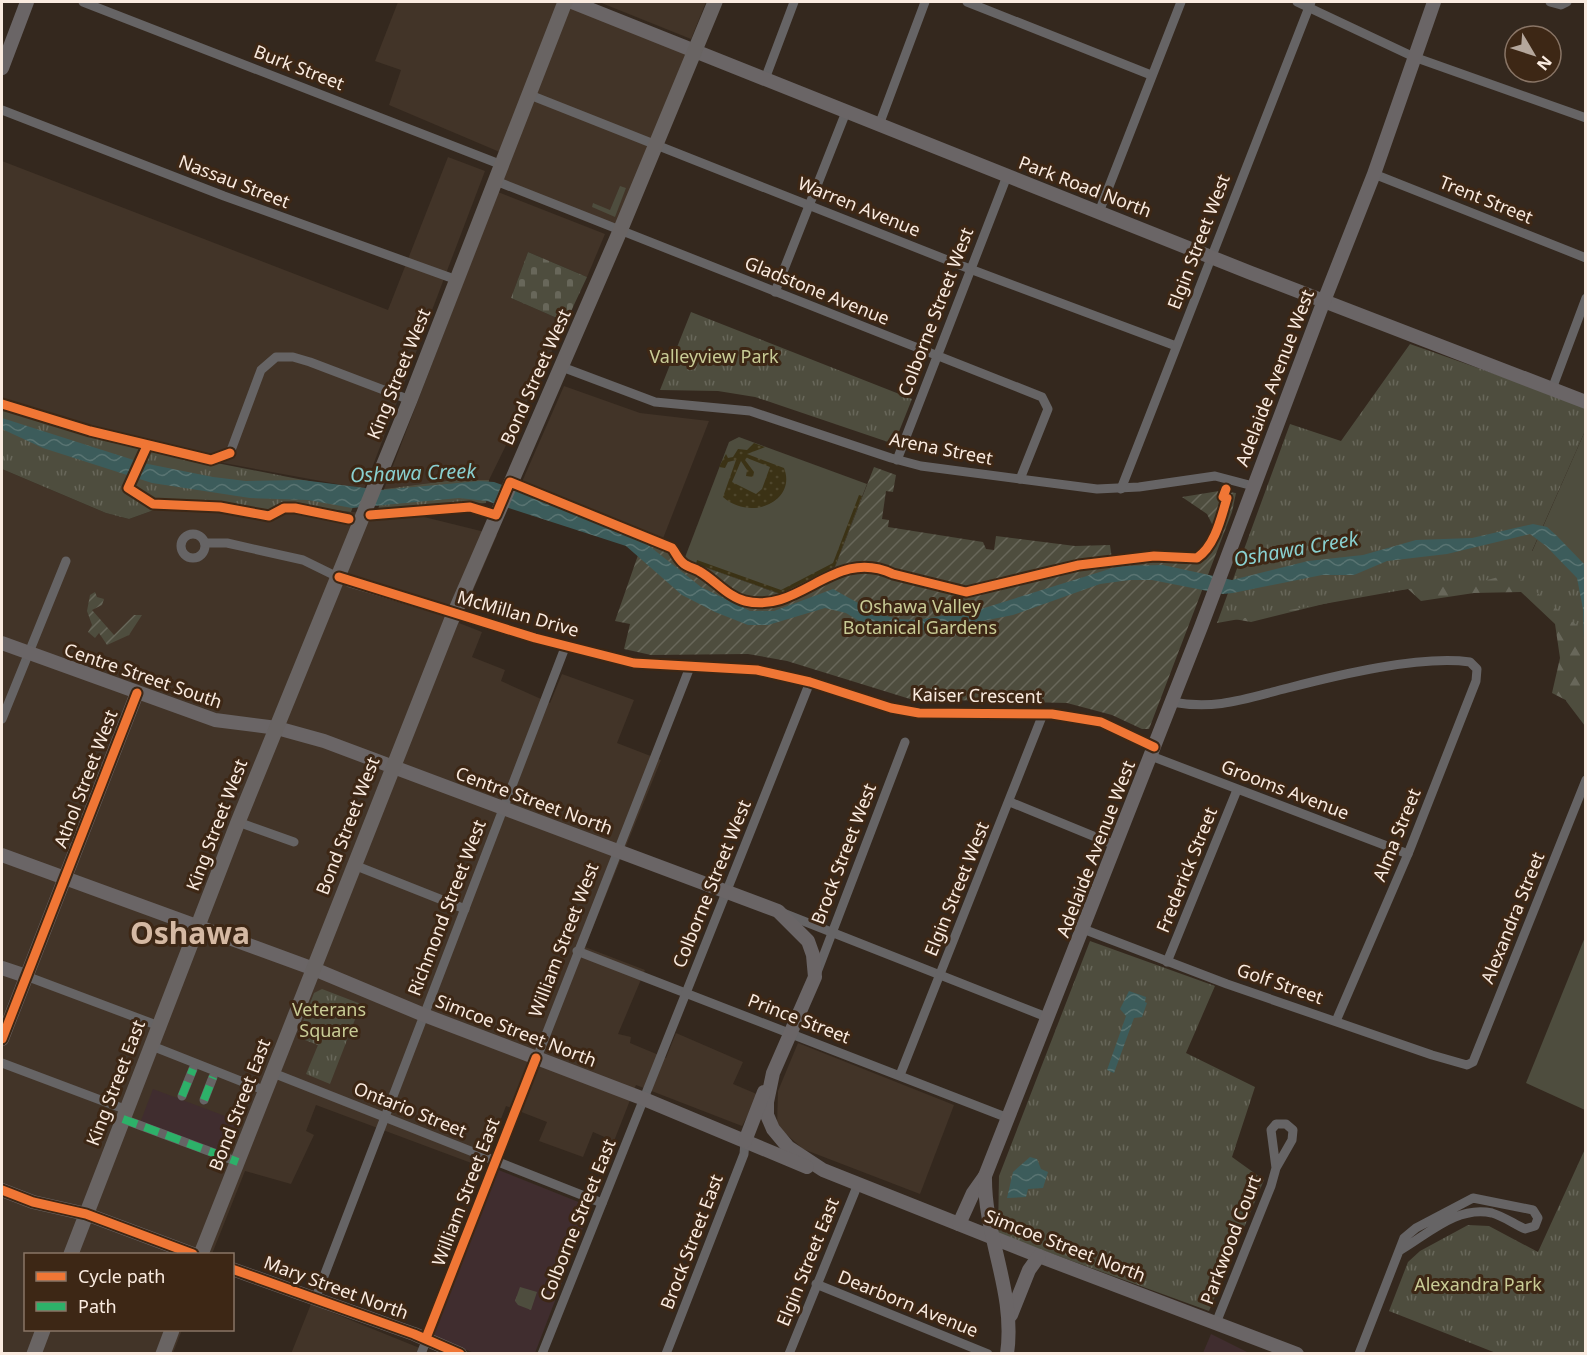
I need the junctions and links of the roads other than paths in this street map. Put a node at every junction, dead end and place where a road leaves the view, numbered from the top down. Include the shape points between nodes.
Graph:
1 (27, 2) edge
2 (83, 2) edge
3 (565, 2) edge
4 (572, 2) edge
5 (715, 2) edge
6 (794, 2) edge
7 (925, 2) edge
8 (967, 2) edge
9 (1181, 2) edge
10 (1297, 2) edge
11 (1434, 2) edge
12 (1550, 2) edge
13 (1568, 2) edge
14 (1309, 4) edge
15 (694, 51) junction
16 (1414, 57) junction
17 (2, 68) edge
18 (1151, 75) junction
19 (765, 79) junction
20 (530, 95) junction
21 (2, 110) edge
22 (846, 112) junction
23 (1586, 118) edge
24 (879, 125) junction
25 (656, 145) junction
26 (502, 165) junction
27 (1374, 174) junction
28 (1007, 176) junction
29 (496, 181) junction
30 (809, 205) junction
31 (1099, 212) junction
32 (620, 231) junction
33 (1212, 256) junction
34 (1586, 258) edge
35 (970, 269) junction
36 (457, 280) junction
37 (775, 292) junction
38 (1586, 298) edge
39 (1324, 301) junction
40 (1176, 346) junction
41 (936, 356) junction
42 (562, 367) junction
43 (1552, 389) junction
44 (411, 400) junction
45 (1586, 402) edge
46 (230, 453) dead end
47 (897, 460) junction
48 (1020, 479) junction
49 (1253, 486) junction
50 (1121, 489) junction
51 (205, 543) dead end
52 (66, 561) dead end
53 (339, 577) junction
54 (454, 612) junction
55 (2, 643) edge
56 (566, 645) junction
57 (28, 653) junction
58 (690, 667) junction
59 (810, 682) junction
60 (137, 693) junction
61 (1171, 702) junction
62 (1043, 714) junction
63 (2, 719) edge
64 (277, 728) junction
65 (905, 742) dead end
66 (1153, 752) junction
67 (392, 767) junction
68 (1586, 780) edge
69 (1237, 790) junction
70 (1010, 802) junction
71 (502, 809) junction
72 (238, 822) junction
73 (294, 843) dead end
74 (1115, 845) junction
75 (616, 850) junction
76 (1408, 854) junction
77 (2, 855) edge
78 (354, 865) junction
79 (65, 878) junction
80 (726, 891) junction
81 (465, 909) junction
82 (778, 911) junction
83 (198, 926) junction
84 (1083, 929) junction
85 (834, 932) junction
86 (808, 941) joint
87 (577, 951) junction
88 (1167, 962) junction
89 (2, 968) edge
90 (314, 969) junction
91 (940, 975) junction
92 (26, 976) junction
93 (815, 978) junction
94 (687, 992) junction
95 (424, 1015) junction
96 (1049, 1018) junction
97 (1336, 1021) junction
98 (159, 1026) junction
99 (792, 1034) junction
100 (2, 1039) edge
101 (152, 1046) junction
102 (536, 1058) junction
103 (2, 1063) edge
104 (1467, 1065) joint
105 (193, 1069) dead end
106 (273, 1073) junction
107 (773, 1073) junction
108 (900, 1075) junction
109 (213, 1077) dead end
110 (266, 1091) junction
111 (182, 1096) dead end
112 (644, 1099) junction
113 (204, 1100) dead end
114 (125, 1115) junction
115 (386, 1118) junction
116 (1008, 1118) junction
117 (773, 1129) joint
118 (745, 1141) junction
119 (238, 1162) junction
120 (495, 1162) junction
121 (1276, 1168) dead end
122 (820, 1169) junction
123 (985, 1176) junction
124 (858, 1184) junction
125 (2, 1190) edge
126 (602, 1203) junction
127 (86, 1214) junction
128 (959, 1224) junction
129 (993, 1238) junction
130 (1400, 1251) junction
131 (71, 1253) edge
132 (190, 1253) edge
133 (201, 1253) edge
134 (1039, 1256) junction
135 (234, 1270) edge
136 (816, 1284) junction
137 (316, 1297) junction
138 (1010, 1320) junction
139 (1216, 1323) junction
140 (42, 1331) edge
141 (171, 1331) edge
142 (426, 1338) junction
143 (34, 1353) edge
144 (163, 1353) edge
145 (421, 1353) edge
146 (460, 1353) edge
147 (542, 1353) edge
148 (666, 1353) edge
149 (789, 1353) edge
150 (988, 1353) edge
151 (1007, 1353) edge
152 (1297, 1353) edge
153 (1359, 1353) edge

1 - 17 main road
2 - 26 street, Burk Street
3 - 20 main road, King Street West
4 - 15 main road, Park Road North
5 - 15 main road, Bond Street West
6 - 19 street
7 - 24 street
8 - 18 street
9 - 18 street
10 - 14 street
11 - 16 main road, Adelaide Avenue West
12 - 13 street
14 - 16 street
14 - 33 street, Elgin Street West
15 - 19 main road, Park Road North
15 - 25 main road, Bond Street West
16 - 23 street
16 - 27 main road, Adelaide Avenue West
18 - 31 street
19 - 22 main road, Park Road North
20 - 25 street, Warren Avenue
20 - 26 main road, King Street West
21 - 36 street, Nassau Street
22 - 24 main road, Park Road North
22 - 30 street
24 - 28 main road, Park Road North
25 - 30 street, Warren Avenue
25 - 32 main road, Bond Street West
26 - 29 main road, King Street West
27 - 34 street, Trent Street
27 - 39 main road, Adelaide Avenue West
28 - 31 main road, Park Road North
28 - 35 street, Colborne Street West
29 - 32 street, Gladstone Avenue
29 - 36 main road, King Street West
30 - 35 street, Warren Avenue
30 - 37 street
31 - 33 main road, Park Road North
32 - 37 street, Gladstone Avenue
32 - 42 main road, Bond Street West
33 - 39 main road, Park Road North
33 - 40 street, Elgin Street West
35 - 40 street, Warren Avenue
35 - 41 street, Colborne Street West
36 - 44 main road, King Street West
37 - 41 street, Gladstone Avenue
38 - 43 street
39 - 43 main road, Park Road North
39 - 49 main road, Adelaide Avenue West
40 - 50 street, Elgin Street West
41 - 47 street, Colborne Street West
41 - 48 street, Gladstone Avenue via 1037,394 1047,402 1048,409
42 - 47 street, Arena Street via 655,402 750,411
42 - 54 main road, Bond Street West
43 - 45 main road, Park Road North
44 - 46 street via 310,362 276,357 261,370
44 - 53 main road, King Street West
47 - 48 street, Arena Street
48 - 50 street, Arena Street
49 - 50 street, Arena Street via 1215,476
49 - 61 main road, Adelaide Avenue West
51 - 53 street, McMillan Drive via 227,543 303,560
52 - 57 street
53 - 54 street, McMillan Drive
53 - 64 main road, King Street West
54 - 56 street, McMillan Drive
54 - 67 main road, Bond Street West
55 - 57 main road, Centre Street South
56 - 58 street, McMillan Drive via 634,663
56 - 71 street, Richmond Street West
57 - 60 main road, Centre Street South
57 - 63 street
58 - 59 street, Kaiser Crescent via 757,670
58 - 75 street, William Street West
59 - 62 street, Kaiser Crescent via 868,702 919,713
59 - 80 street, Colborne Street West
60 - 64 main road, Centre Street South via 216,720
60 - 79 main road, Athol Street West
61 - 66 main road, Adelaide Avenue West
61 - 76 street, Alma Street via 1219,706 1330,677 1439,660 1470,662 1477,669 1476,681
62 - 66 street, Kaiser Crescent via 1101,722
62 - 70 street, Elgin Street West
64 - 67 main road, Centre Street North
64 - 72 main road, King Street West
65 - 85 street, Brock Street West
66 - 69 street, Grooms Avenue
66 - 74 main road, Adelaide Avenue West
67 - 71 main road, Centre Street North
67 - 78 main road, Bond Street West
68 - 104 street, Alexandra Street via 1473,1062
69 - 76 street, Grooms Avenue
69 - 88 street, Frederick Street
70 - 74 street
70 - 91 street, Elgin Street West
71 - 75 main road, Centre Street North
71 - 81 street, Richmond Street West
72 - 73 street
72 - 83 main road, King Street West
74 - 84 main road, Adelaide Avenue West
75 - 80 main road, Centre Street North
75 - 87 street, William Street West
76 - 97 street, Alma Street
77 - 79 main road, Simcoe Street North
78 - 81 street
78 - 90 main road, Bond Street West
79 - 83 main road, Simcoe Street North
79 - 92 main road, Athol Street West
80 - 82 main road, Centre Street North
80 - 94 street, Colborne Street West
81 - 95 street, Richmond Street West
82 - 85 street, Centre Street North
82 - 86 main road, Centre Street North
83 - 90 main road, Simcoe Street North
83 - 98 main road, King Street East
84 - 88 street, Golf Street
84 - 96 main road, Adelaide Avenue West
85 - 91 street, Centre Street North
85 - 93 street, Brock Street West
86 - 93 main road, Brock Street West
87 - 94 street, Prince Street
87 - 102 street, William Street West
88 - 97 street, Golf Street
89 - 92 main road
90 - 95 main road, Simcoe Street North
90 - 106 main road, Bond Street East
91 - 96 street, Centre Street North
91 - 108 street, Elgin Street West
92 - 98 street
92 - 100 main road, Athol Street West
93 - 99 main road, Brock Street West
94 - 99 street, Prince Street
94 - 112 street, Colborne Street West
95 - 102 main road, Simcoe Street North
95 - 115 street, Richmond Street West
96 - 116 main road, Adelaide Avenue West
97 - 104 street, Golf Street
98 - 101 main road, King Street East
99 - 107 main road, Brock Street West
99 - 108 street, Prince Street
101 - 110 street
101 - 114 main road, King Street East
102 - 112 main road, Simcoe Street North
102 - 120 street, William Street East
103 - 114 street
105 - 111 street
106 - 110 main road, Bond Street East
106 - 115 street, Ontario Street
107 - 117 main road, Brock Street West via 767,1114
107 - 118 main road
108 - 116 street, Prince Street
109 - 113 street
110 - 119 main road, Bond Street East
112 - 118 main road, Simcoe Street North
112 - 126 street, Colborne Street East
114 - 119 street
114 - 127 main road, King Street East
115 - 120 street, Ontario Street
115 - 137 street, Richmond Street West
116 - 123 main road, Adelaide Avenue West
117 - 122 main road, Simcoe Street North via 788,1147
118 - 122 main road, Simcoe Street North via 802,1167
118 - 148 street, Brock Street East via 744,1154
119 - 133 main road, Bond Street East
120 - 126 street, Ontario Street
120 - 142 street, William Street East
121 - 139 street, Parkwood Court
122 - 124 main road, Simcoe Street North
123 - 128 main road
123 - 129 main road, Adelaide Avenue West via 985,1200
124 - 128 main road, Simcoe Street North
124 - 136 street, Elgin Street East
125 - 127 main road via 33,1202
126 - 147 street, Colborne Street East
127 - 131 main road, King Street East
127 - 132 main road
128 - 129 main road, Simcoe Street North
129 - 134 main road, Simcoe Street North
129 - 138 main road, Adelaide Avenue West
130 - 130 street via 1422,1235 1469,1212 1494,1214 1525,1229 1535,1226 1538,1218 1533,1210 1473,1198 1416,1228 1404,1239
130 - 153 street
134 - 138 main road via 1029,1270
134 - 139 main road, Simcoe Street North
135 - 137 main road, Mary Street North
136 - 149 street, Elgin Street East
136 - 150 street, Dearborn Avenue
137 - 142 main road, Mary Street North
138 - 151 main road
139 - 152 main road, Simcoe Street North
140 - 143 main road
141 - 144 main road
142 - 145 street, William Street East
142 - 146 main road, Mary Street North

